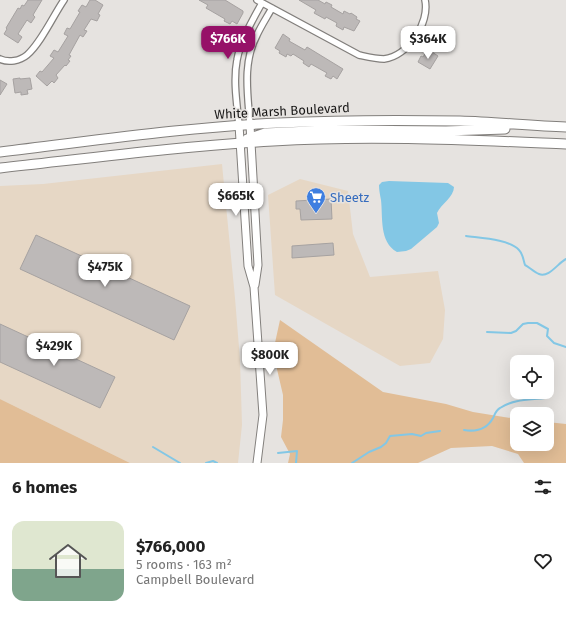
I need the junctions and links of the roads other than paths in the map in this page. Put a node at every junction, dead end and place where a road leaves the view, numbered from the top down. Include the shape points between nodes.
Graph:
1 (64, 0) edge
2 (425, 0) edge
3 (259, 2) edge
4 (272, 8) junction
5 (0, 59) edge
6 (250, 124) junction
7 (239, 125) junction
8 (534, 126) junction
9 (566, 128) edge
10 (251, 140) junction
11 (241, 142) junction
12 (566, 144) edge
13 (0, 152) edge
14 (0, 168) edge
15 (254, 288) junction
16 (257, 463) edge

1 - 5 street via 26,56 14,61
2 - 4 street via 425,17 411,43 386,59 359,55
3 - 4 street
3 - 7 street via 236,60
4 - 6 street via 256,36 249,57 247,68
6 - 7 main road, White Marsh Boulevard
6 - 8 main road, White Marsh Boulevard via 398,120
6 - 10 street
7 - 11 street
7 - 13 main road, White Marsh Boulevard
8 - 9 main road, White Marsh Boulevard
8 - 10 main road via 446,131 333,130 265,133
10 - 11 main road
10 - 12 main road via 421,138
10 - 15 street via 258,265
11 - 14 main road
11 - 15 street via 248,266
15 - 16 street via 263,415

